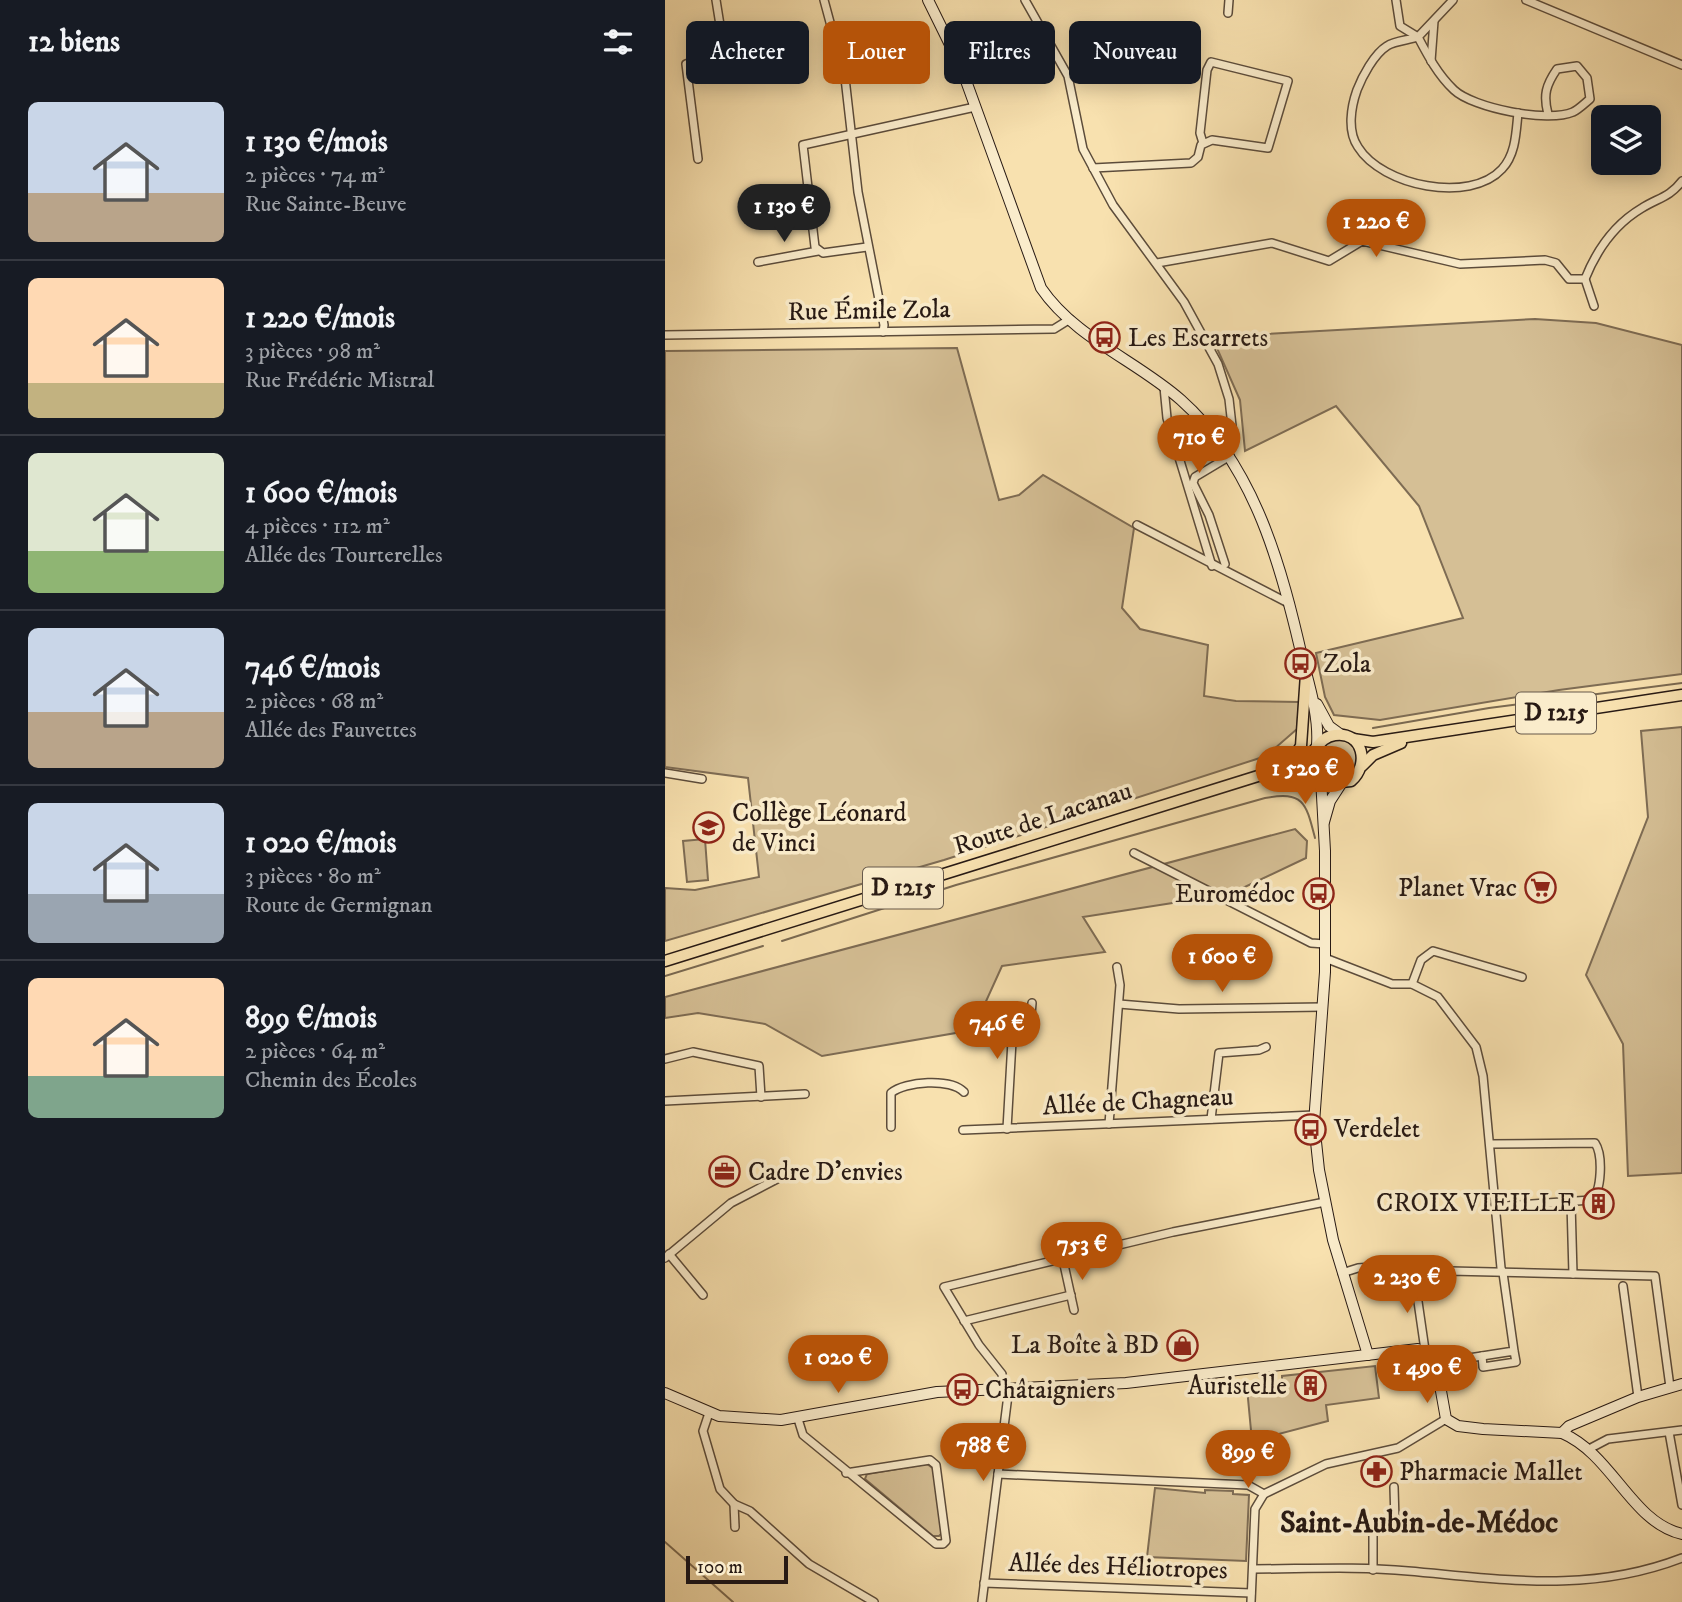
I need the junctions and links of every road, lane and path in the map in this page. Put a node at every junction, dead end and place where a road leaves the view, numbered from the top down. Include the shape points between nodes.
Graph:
1 (716, 0) edge
2 (824, 0) edge
3 (928, 0) edge
4 (1025, 0) edge
5 (1229, 0) edge
6 (1396, 0) edge
7 (1453, 0) edge
8 (1526, 0) edge
9 (1228, 13) dead end
10 (1434, 20) junction
11 (719, 21) edge
12 (1417, 37) junction
13 (1431, 62) junction
14 (1682, 65) edge
15 (689, 84) edge
16 (975, 107) junction
17 (1518, 113) junction
18 (1548, 114) junction
19 (851, 136) junction
20 (1203, 143) junction
21 (698, 159) dead end
22 (1093, 168) junction
23 (1682, 181) edge
24 (867, 247) junction
25 (818, 251) junction
26 (758, 262) dead end
27 (1157, 263) junction
28 (1585, 279) junction
29 (1594, 306) dead end
30 (1070, 319) junction
31 (883, 332) junction
32 (665, 335) edge
33 (1164, 387) junction
34 (1223, 446) junction
35 (1230, 456) junction
36 (1137, 526) dead end
37 (1225, 564) dead end
38 (1212, 566) junction
39 (1290, 604) junction
40 (1306, 674) junction
41 (1310, 691) junction
42 (1682, 695) edge
43 (1340, 734) junction
44 (1430, 734) junction
45 (1353, 739) junction
46 (1316, 747) junction
47 (1362, 766) junction
48 (1275, 771) junction
49 (665, 773) edge
50 (1319, 776) junction
51 (702, 779) dead end
52 (1341, 785) junction
53 (1213, 789) junction
54 (1322, 829) junction
55 (1134, 853) dead end
56 (1325, 944) junction
57 (1325, 958) junction
58 (665, 961) edge
59 (1117, 967) dead end
60 (1522, 977) dead end
61 (1412, 984) junction
62 (1032, 1003) dead end
63 (1119, 1004) junction
64 (1323, 1007) junction
65 (1266, 1047) dead end
66 (665, 1059) edge
67 (964, 1093) dead end
68 (805, 1094) dead end
69 (761, 1097) junction
70 (665, 1101) edge
71 (1314, 1115) junction
72 (1211, 1119) junction
73 (1109, 1124) junction
74 (891, 1127) dead end
75 (1007, 1129) junction
76 (963, 1130) dead end
77 (1490, 1144) junction
78 (777, 1179) dead end
79 (1325, 1202) junction
80 (1571, 1203) junction
81 (1496, 1211) junction
82 (667, 1256) edge
83 (1063, 1261) junction
84 (1342, 1273) junction
85 (1503, 1273) junction
86 (1414, 1274) junction
87 (1573, 1274) junction
88 (1623, 1286) dead end
89 (703, 1295) dead end
90 (1071, 1295) junction
91 (1074, 1310) dead end
92 (964, 1321) junction
93 (1425, 1350) junction
94 (1368, 1355) junction
95 (1436, 1363) junction
96 (1682, 1384) edge
97 (1006, 1387) junction
98 (1670, 1387) junction
99 (665, 1393) edge
100 (1638, 1397) junction
101 (709, 1413) junction
102 (798, 1419) junction
103 (1446, 1419) junction
104 (1682, 1430) edge
105 (1669, 1432) junction
106 (1562, 1433) junction
107 (1589, 1449) junction
108 (846, 1473) junction
109 (998, 1474) junction
110 (1394, 1487) dead end
111 (1264, 1494) junction
112 (734, 1504) junction
113 (1682, 1505) edge
114 (735, 1527) dead end
115 (1682, 1534) edge
116 (1682, 1558) edge
117 (1253, 1569) junction
118 (1373, 1570) junction
119 (984, 1583) junction
120 (1251, 1593) junction
121 (874, 1602) edge
122 (982, 1602) edge
123 (1251, 1602) edge

1 - 11 street
2 - 19 street via 845,78
3 - 16 street via 952,44
4 - 22 street via 1068,76 1083,149
5 - 9 street
6 - 12 street via 1401,26
7 - 10 street
8 - 14 street
10 - 12 street
10 - 13 street
12 - 13 street
12 - 17 street via 1386,46 1361,79 1350,112 1357,147 1386,172 1454,189 1483,184 1503,168 1516,141
13 - 17 street via 1456,92 1480,106
15 - 21 street
16 - 19 street
16 - 30 street via 1034,276 1050,301
17 - 18 street
18 - 18 street via 1572,113 1590,99 1587,78 1577,66 1557,69 1548,82 1544,98
19 - 24 street
19 - 25 street via 803,145
20 - 20 street via 1212,140 1268,148 1288,81 1211,62 1200,133
20 - 22 street via 1191,163
22 - 27 street via 1113,205
23 - 28 street via 1671,195 1617,224
24 - 25 street
24 - 31 street
25 - 26 street
27 - 28 street via 1272,243 1329,261 1362,241 1460,264 1545,260 1556,263 1569,279
27 - 34 street via 1217,364 1229,399 1233,435
28 - 29 street
30 - 31 street, Rue Émile Zola via 1054,329
30 - 33 street
31 - 32 street, Rue Émile Zola
33 - 34 street
33 - 38 street via 1167,418
34 - 35 street
35 - 37 street via 1195,477 1193,483
35 - 39 street via 1251,497
36 - 38 street
38 - 39 street
39 - 40 street
40 - 41 street
40 - 53 main road via 1302,740 1296,754
41 - 43 street via 1322,716
41 - 46 street
42 - 44 main road, D 1215
43 - 45 main road
43 - 46 main road, Route de Lacanau via 1326,737
44 - 45 main road, D 1215 via 1373,743
44 - 47 main road, D 1215 via 1383,750
45 - 47 main road via 1361,750
46 - 48 main road, Route de Lacanau / D 1215 via 1302,761
46 - 50 main road via 1313,762
47 - 52 main road via 1351,781
48 - 50 main road, Route de Lacanau / D 1215
48 - 53 main road, Route de Lacanau / D 1215
49 - 51 street
50 - 52 main road, Route de Lacanau
50 - 54 street
52 - 54 street via 1330,801
53 - 58 main road, Route de Lacanau / D 1215
54 - 56 street
55 - 56 street via 1311,943
56 - 57 street
57 - 61 street via 1392,984
57 - 64 street
59 - 63 street
60 - 61 street via 1433,951 1421,960
61 - 77 street via 1439,997 1476,1046
62 - 75 street via 1030,1026 1011,1041
63 - 64 street via 1179,1009
63 - 73 street
64 - 71 street
65 - 72 street via 1219,1053
66 - 69 street via 693,1052 759,1066
67 - 74 street via 945,1083 897,1088 891,1093
68 - 69 street
69 - 70 street
71 - 72 street, Allée de Chagneau
71 - 79 street
72 - 73 street, Allée de Chagneau
73 - 75 street, Allée de Chagneau
75 - 76 street, Allée de Chagneau
77 - 80 street via 1595,1143 1600,1174 1597,1194 1591,1200
77 - 81 street
78 - 82 street via 731,1203
79 - 83 street via 1173,1232
79 - 84 street
80 - 81 street via 1504,1206
80 - 87 street
81 - 85 street
82 - 89 street
83 - 90 street
83 - 92 street via 944,1287
84 - 86 street via 1401,1265
84 - 94 street
85 - 86 street
85 - 87 street
85 - 95 street via 1514,1352
86 - 93 street
87 - 98 street via 1655,1276
88 - 100 street
90 - 91 street
90 - 92 street
92 - 97 street via 1002,1374
93 - 94 street
93 - 95 street
94 - 97 street via 1126,1384
95 - 103 street
96 - 98 street
97 - 102 street via 937,1392
97 - 109 street
98 - 100 street
99 - 101 street
100 - 106 street
101 - 102 street via 760,1420
101 - 112 street via 703,1431 720,1489
102 - 108 street via 803,1435
103 - 106 street via 1458,1426 1482,1429
103 - 111 street via 1398,1448 1326,1464
104 - 105 street
105 - 107 street via 1608,1439
105 - 113 street
106 - 107 street
107 - 115 street via 1654,1522
108 - 108 street via 936,1544 947,1541 936,1465 930,1460
109 - 111 street via 1248,1485
109 - 119 street
110 - 118 street via 1395,1521 1373,1526
111 - 117 street via 1255,1509
112 - 114 street
112 - 121 street via 750,1511 809,1564
116 - 118 street via 1572,1583 1516,1583
117 - 118 street
117 - 120 street
119 - 120 street, Allée des Héliotropes
119 - 122 street
120 - 123 street

